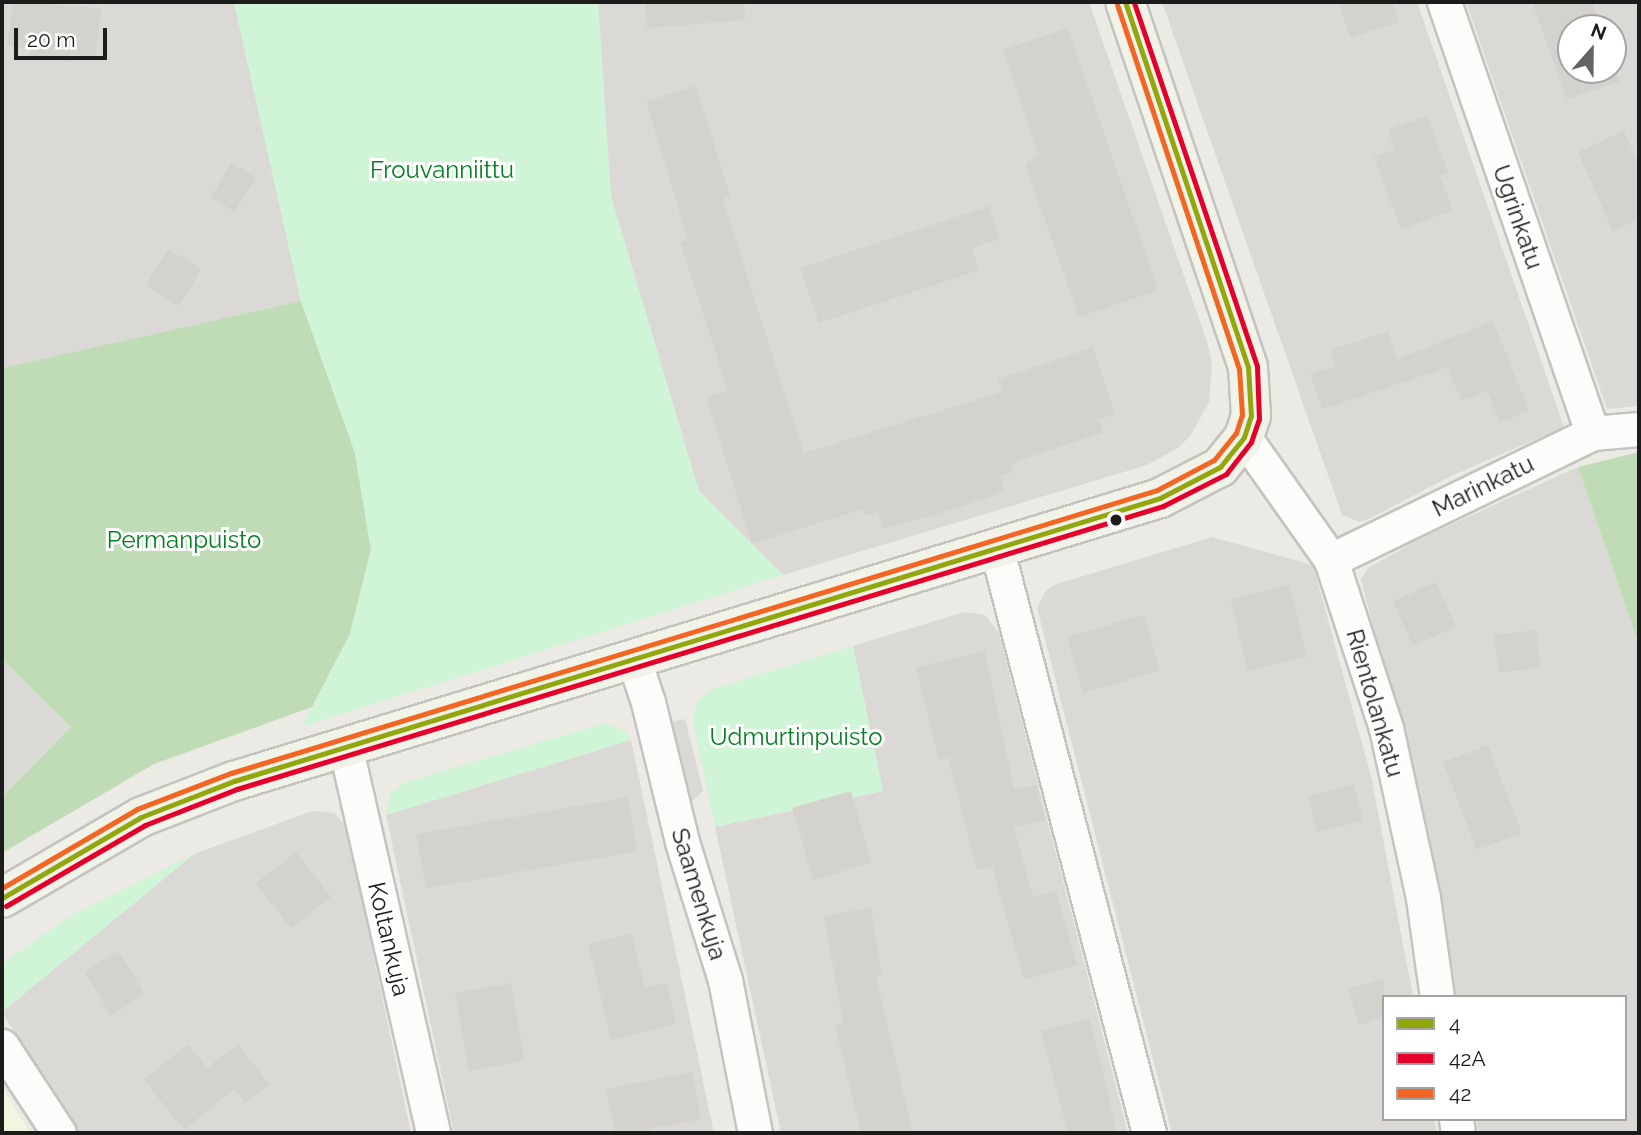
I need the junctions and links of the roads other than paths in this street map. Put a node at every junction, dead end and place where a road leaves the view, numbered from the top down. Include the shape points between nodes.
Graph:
1 (1125, 2) edge
2 (1444, 2) edge
3 (1639, 429) edge
4 (1592, 433) junction
5 (1244, 437) junction
6 (996, 547) junction
7 (1331, 561) junction
8 (633, 657) junction
9 (345, 745) junction
10 (2, 898) edge
11 (1437, 995) edge
12 (2, 1046) edge
13 (59, 1133) edge
14 (433, 1133) edge
15 (755, 1133) edge
16 (1149, 1133) edge

1 - 5 street via 1242,342 1252,389
2 - 4 street, Ugrinkatu
3 - 4 street, Marinkatu
4 - 7 street, Marinkatu
5 - 6 street via 1220,467 1183,488
5 - 7 street, Rientolankatu
6 - 8 street
6 - 16 street
7 - 11 street, Rientolankatu via 1386,728 1423,898
8 - 9 street
8 - 15 street, Saamenkuja via 682,842 725,980
9 - 10 street via 141,817
9 - 14 street, Koltankuja
12 - 13 street

